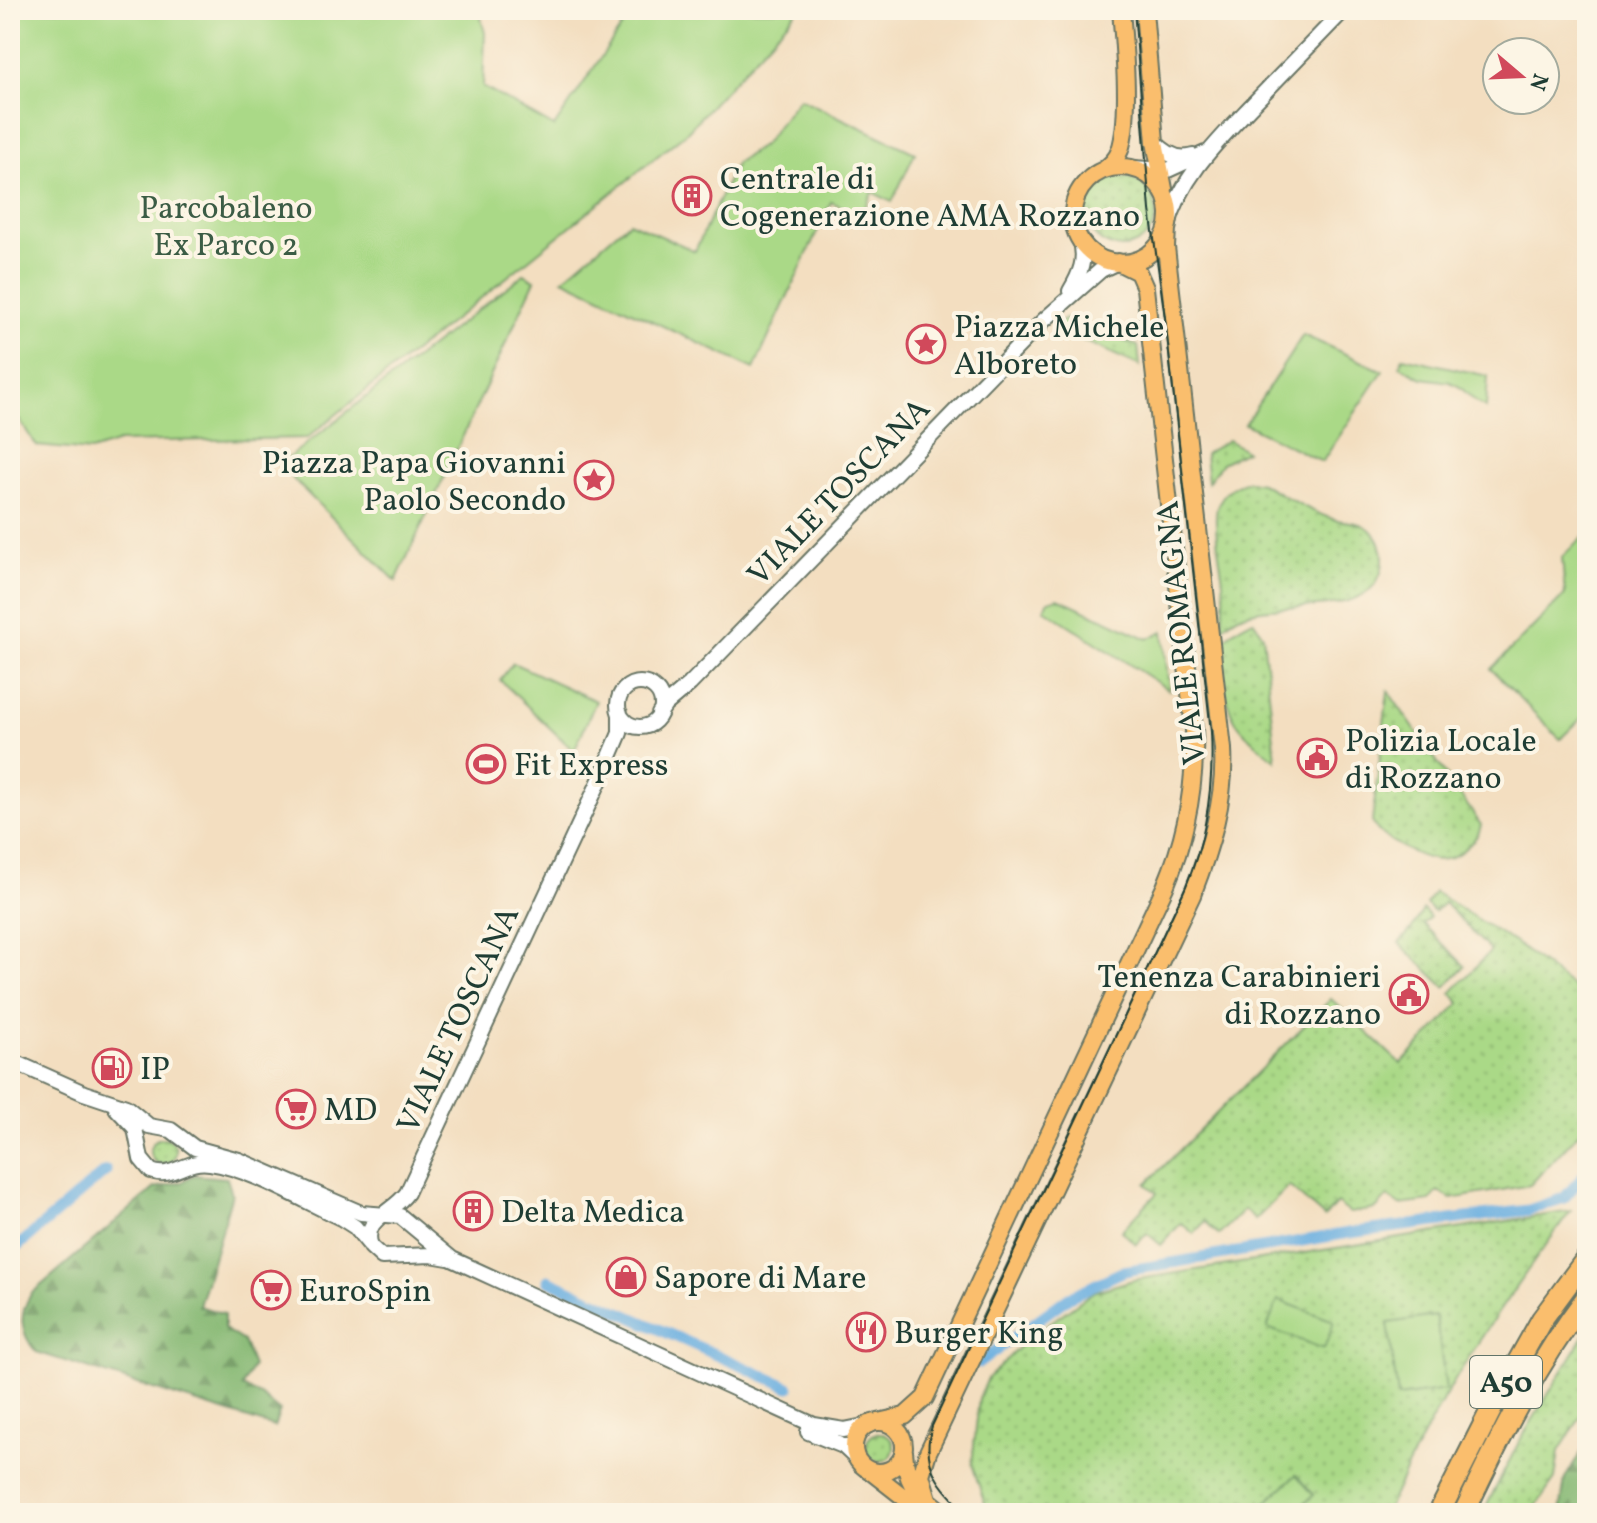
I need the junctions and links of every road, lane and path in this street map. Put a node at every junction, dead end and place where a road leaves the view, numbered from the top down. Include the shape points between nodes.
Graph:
1 (1121, 10) edge
2 (1144, 10) edge
3 (1344, 10) edge
4 (1155, 142) junction
5 (1209, 151) junction
6 (1132, 168) junction
7 (1104, 170) junction
8 (1159, 170) junction
9 (1166, 199) junction
10 (1167, 228) junction
11 (1080, 239) junction
12 (1118, 262) junction
13 (1066, 299) junction
14 (652, 687) junction
15 (684, 689) junction
16 (620, 713) junction
17 (659, 714) junction
18 (645, 726) junction
19 (599, 782) junction
20 (10, 1060) edge
21 (108, 1101) junction
22 (161, 1129) junction
23 (180, 1137) junction
24 (140, 1151) junction
25 (177, 1169) junction
26 (407, 1193) junction
27 (383, 1215) junction
28 (408, 1223) junction
29 (371, 1248) junction
30 (398, 1258) junction
31 (1587, 1258) edge
32 (452, 1259) junction
33 (1587, 1297) edge
34 (757, 1399) junction
35 (874, 1424) junction
36 (904, 1445) junction
37 (862, 1464) junction
38 (926, 1506) edge
39 (944, 1513) edge
40 (1439, 1513) edge
41 (1464, 1513) edge

1 - 7 main road via 1122,137
2 - 4 main road
3 - 5 street
4 - 5 street via 1186,158
4 - 8 main road
5 - 8 street
5 - 10 street via 1180,194
6 - 7 main road
6 - 8 street
6 - 9 main road via 1154,180
7 - 11 main road via 1077,196 1073,215
8 - 9 main road
9 - 10 main road
10 - 12 main road via 1149,254
10 - 38 main road, VIALE ROMAGNA via 1223,749 1213,835 1192,895 922,1466
11 - 12 main road via 1096,256
11 - 13 street, VIALE TOSCANA via 1083,261
12 - 13 street, VIALE TOSCANA
12 - 35 main road, VIALE ROMAGNA via 1138,272 1145,288 1194,729 1190,813 1165,887 946,1353 919,1405 901,1418
13 - 15 street, VIALE TOSCANA
14 - 15 street
14 - 16 street via 639,683 626,688 619,698
14 - 17 street via 661,700
15 - 17 street, VIALE TOSCANA
16 - 18 street via 630,724
16 - 19 street, VIALE TOSCANA via 620,733
17 - 18 street
18 - 19 street, VIALE TOSCANA via 627,739
19 - 26 street, VIALE TOSCANA
20 - 21 street
21 - 22 street
21 - 24 street via 135,1128
22 - 23 street
22 - 24 street via 145,1137
23 - 25 street via 185,1156
23 - 27 street via 195,1148 239,1160 361,1213
24 - 25 street via 151,1171
25 - 29 street via 197,1162 230,1167 341,1218
26 - 27 street, VIALE TOSCANA
26 - 28 street, VIALE TOSCANA
27 - 28 street via 395,1214
27 - 29 street via 370,1227
28 - 30 street via 412,1243
28 - 32 street
29 - 30 street via 384,1258
30 - 32 street
31 - 40 highway, A50 via 1542,1319
32 - 34 street
33 - 41 highway, A50 via 1537,1376
34 - 35 street via 824,1428
34 - 37 street via 803,1430 847,1448
35 - 36 main road via 895,1428
35 - 37 main road via 856,1440
36 - 37 main road via 892,1468 878,1472
36 - 38 main road via 909,1480
37 - 38 main road
38 - 39 main road

